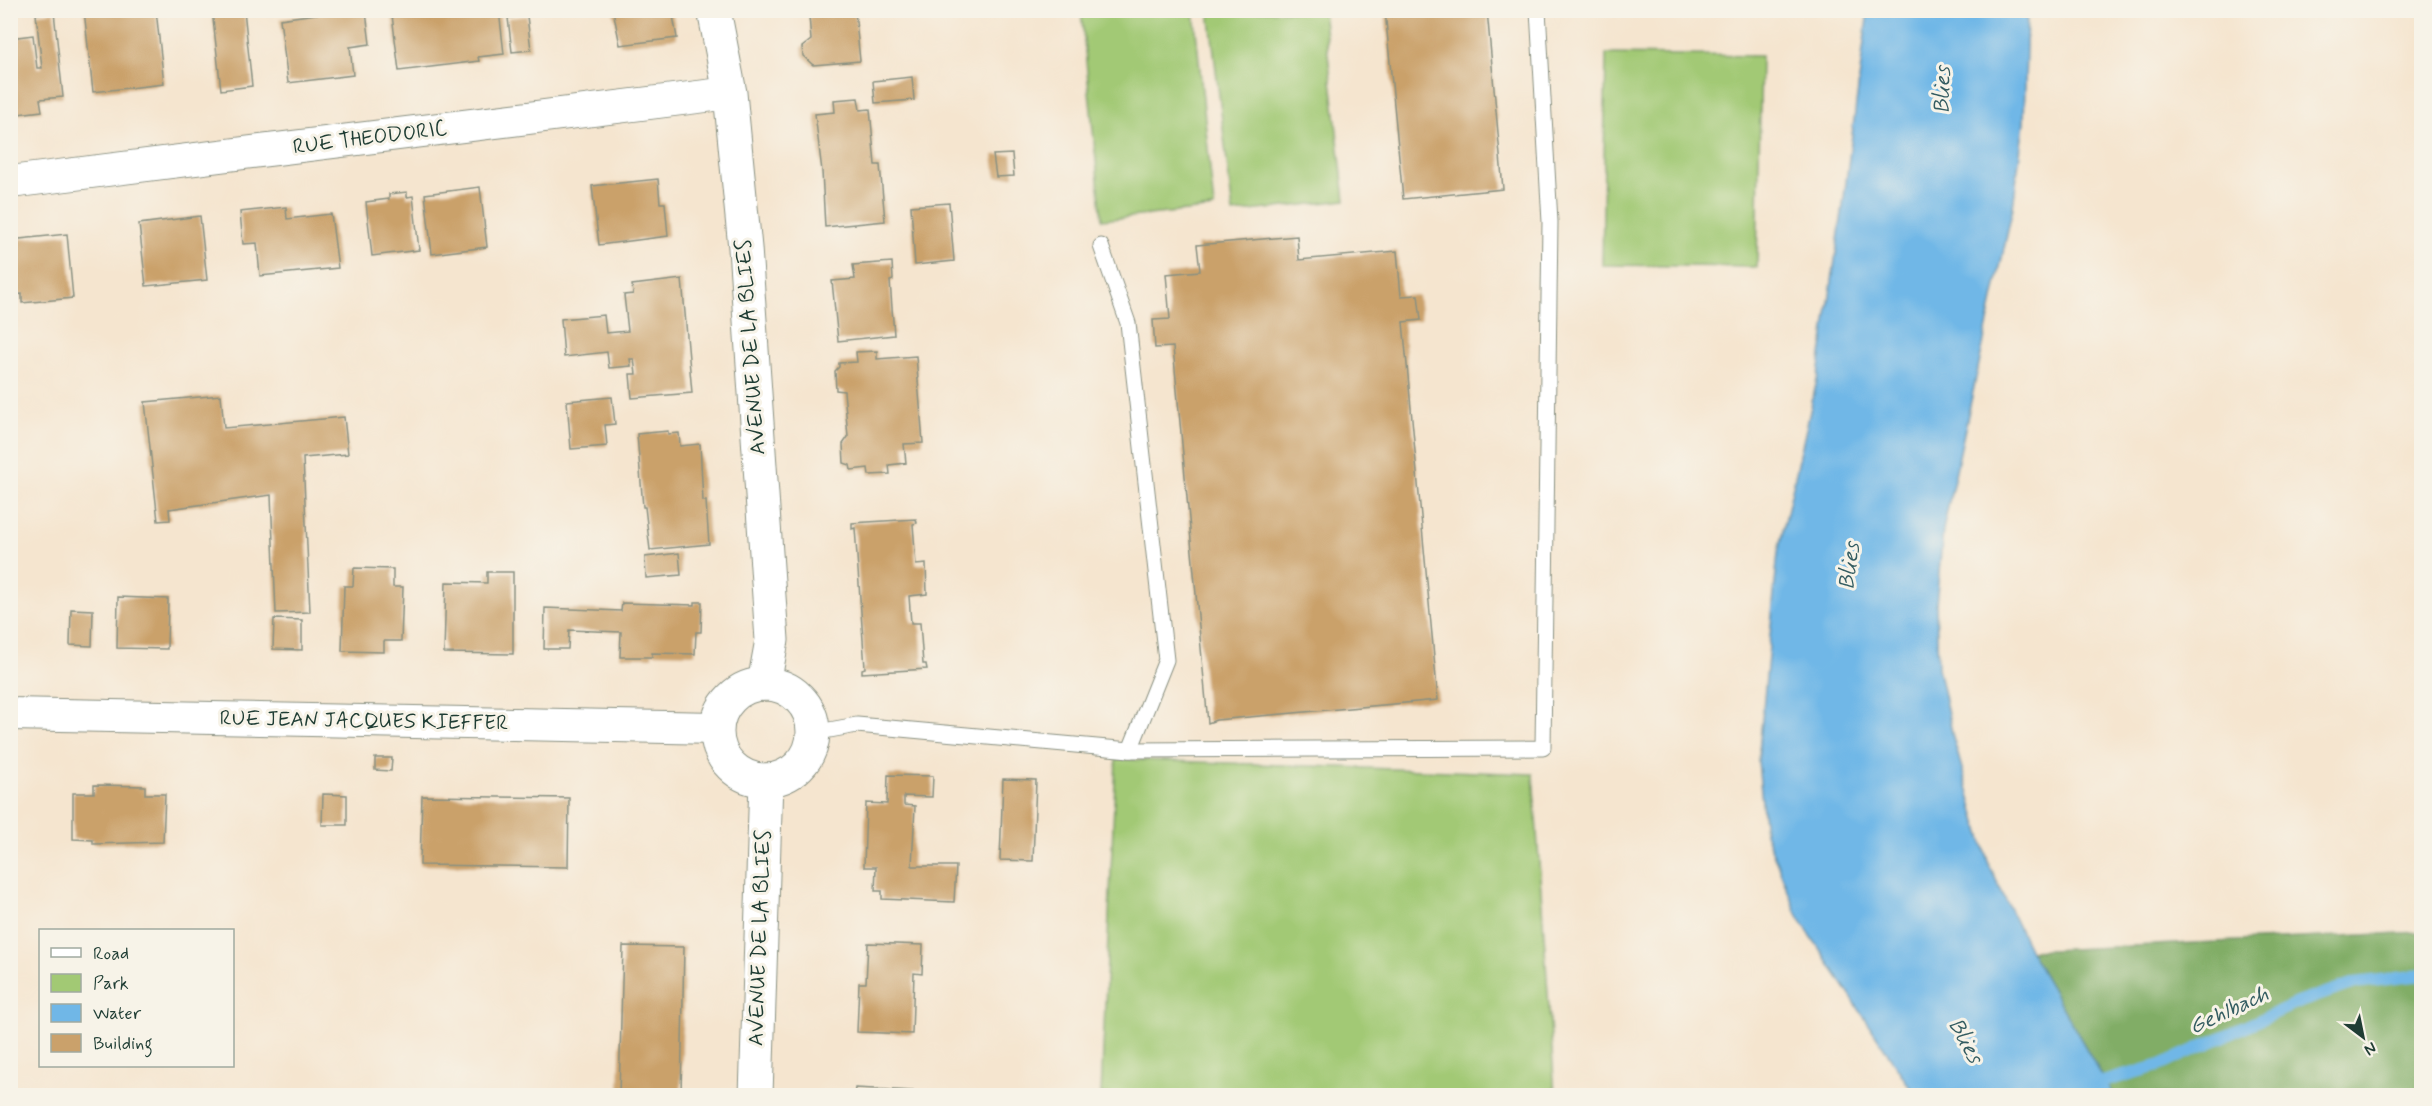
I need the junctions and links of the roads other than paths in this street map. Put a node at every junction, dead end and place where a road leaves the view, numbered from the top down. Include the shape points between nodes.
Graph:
1 (714, 10) edge
2 (1538, 10) edge
3 (730, 93) junction
4 (10, 182) edge
5 (1101, 246) dead end
6 (764, 684) junction
7 (10, 714) edge
8 (717, 728) junction
9 (813, 733) junction
10 (1130, 750) junction
11 (766, 780) junction
12 (756, 1095) edge

1 - 3 main road, AVENUE DE LA BLIES
2 - 10 lane via 1550,222 1543,748
3 - 4 street, RUE THEODORIC
3 - 6 main road, AVENUE DE LA BLIES via 745,248 772,640
5 - 10 lane via 1128,323 1166,660
6 - 8 main road via 732,697 720,714
6 - 9 main road via 779,686 798,699 810,717
7 - 8 street, RUE JEAN JACQUES KIEFFER
8 - 11 main road via 724,759 743,774
9 - 10 lane via 857,725
9 - 11 main road via 804,760 781,777
11 - 12 main road, AVENUE DE LA BLIES

